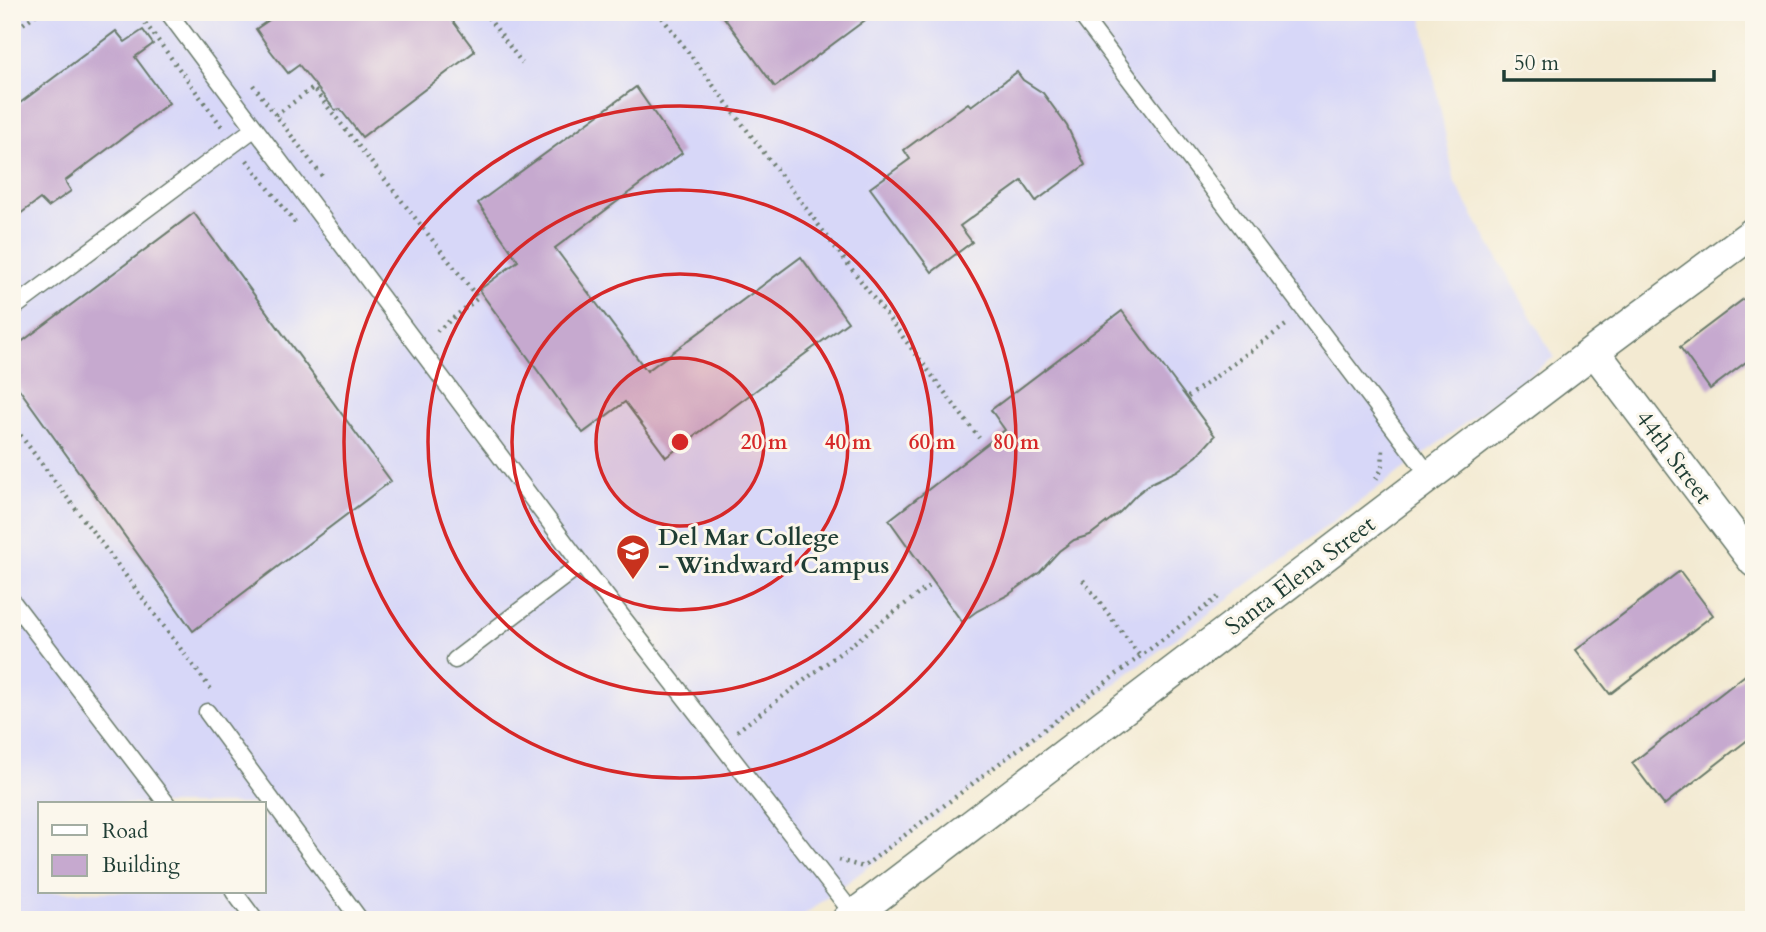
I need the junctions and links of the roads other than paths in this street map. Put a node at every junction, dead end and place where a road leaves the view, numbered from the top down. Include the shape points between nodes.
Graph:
1 (168, 12) edge
2 (1079, 12) edge
3 (255, 128) junction
4 (1754, 232) edge
5 (12, 309) edge
6 (1594, 351) junction
7 (1430, 477) junction
8 (1754, 562) edge
9 (581, 564) junction
10 (12, 601) edge
11 (455, 660) dead end
12 (207, 712) dead end
13 (165, 802) edge
14 (236, 894) edge
15 (850, 917) edge
16 (255, 920) edge
17 (360, 920) edge

1 - 3 lane
2 - 7 lane
3 - 5 lane
3 - 9 lane
4 - 6 street, Santa Elena Street
6 - 7 street, Santa Elena Street
6 - 8 street, 44th Street
7 - 15 street, Santa Elena Street
9 - 11 lane
9 - 15 lane
10 - 13 lane
12 - 17 lane
14 - 16 lane

